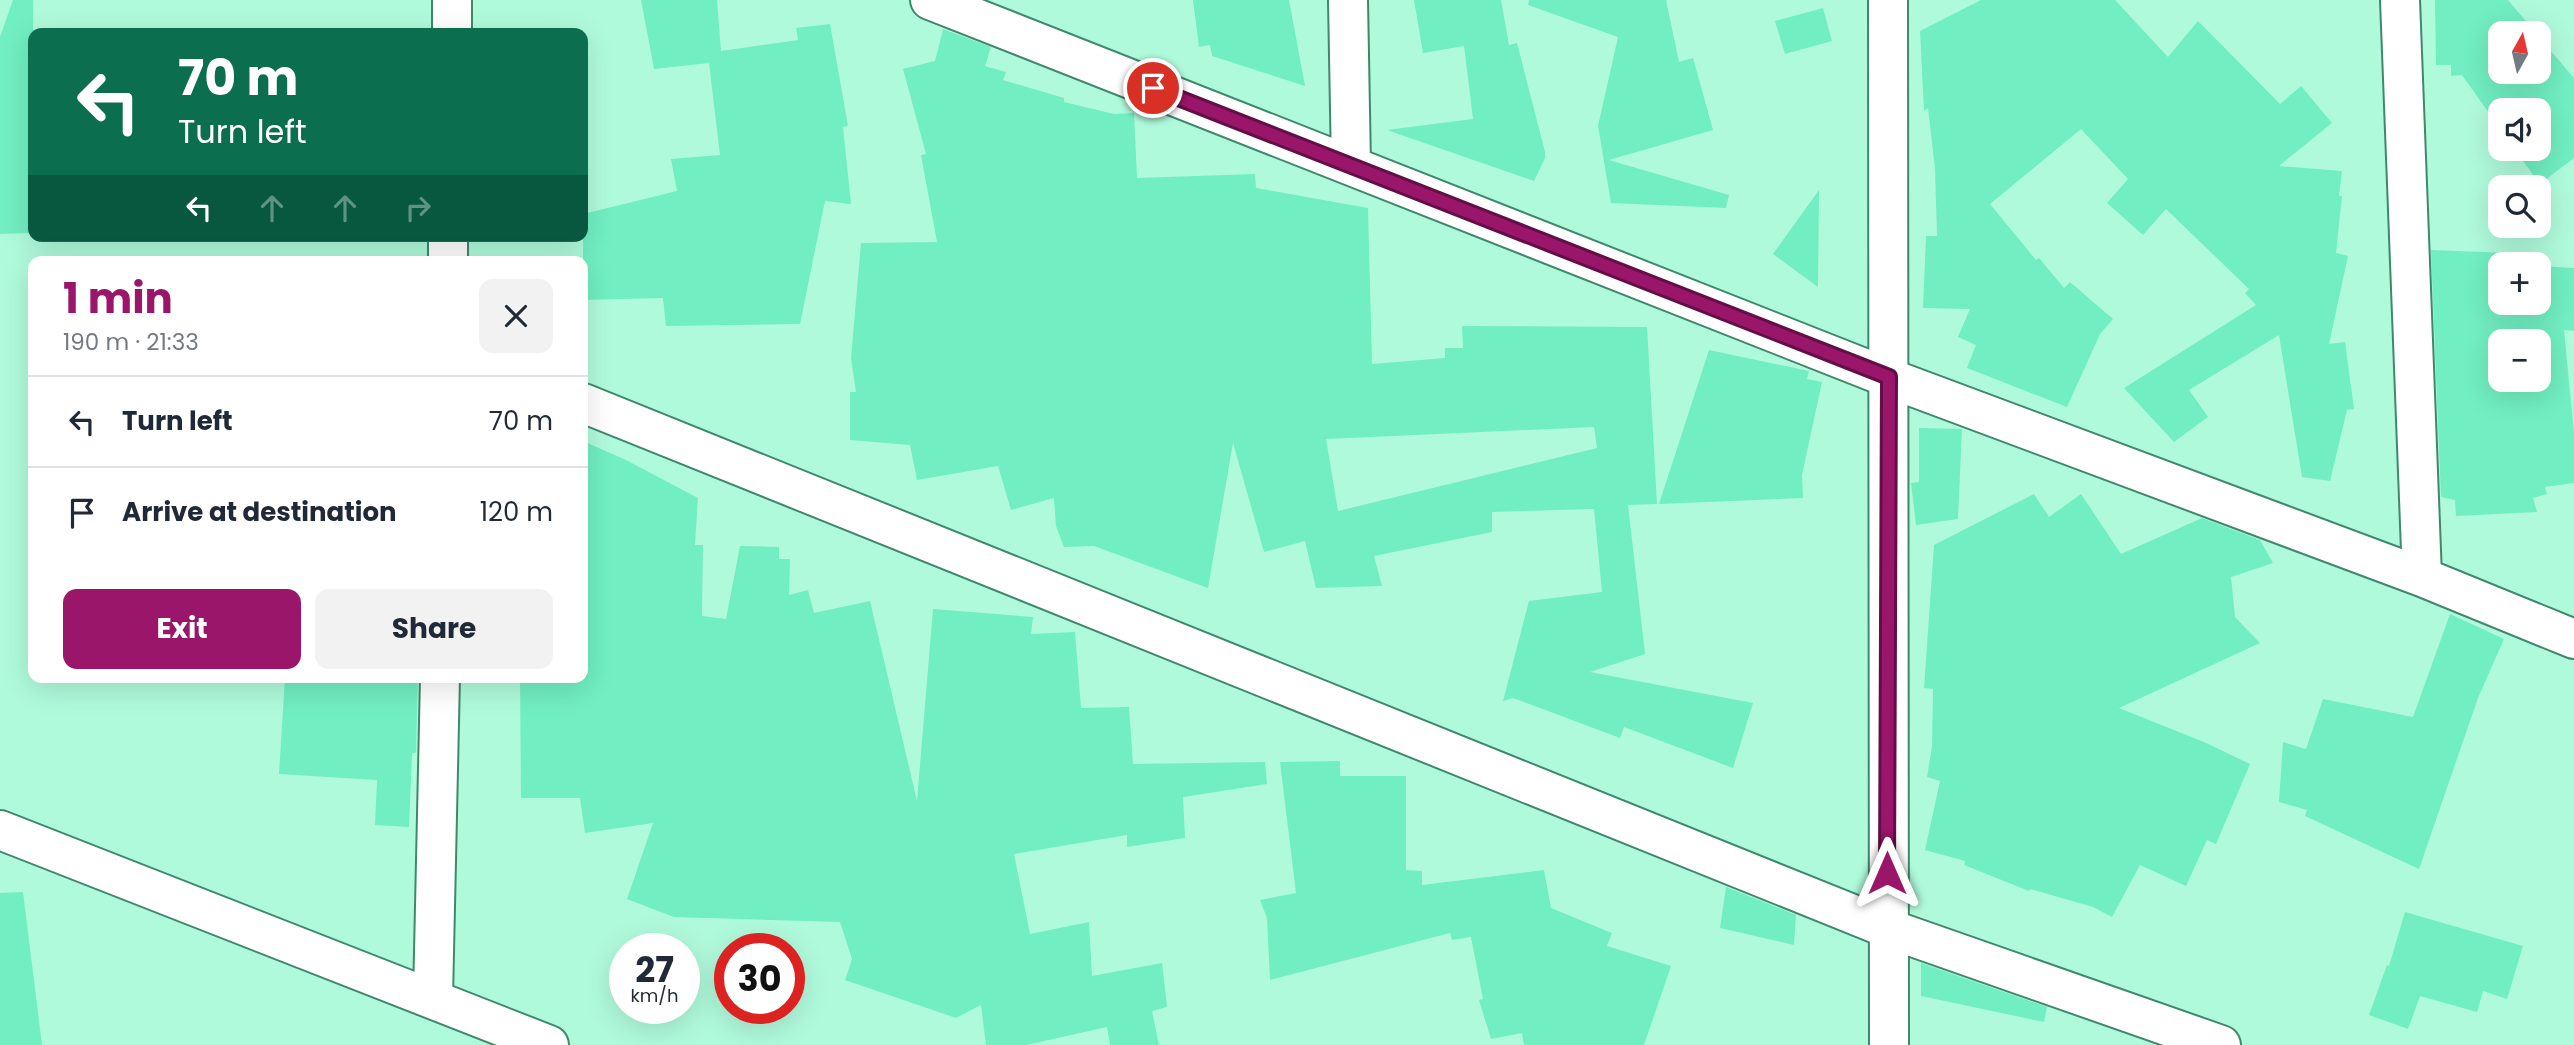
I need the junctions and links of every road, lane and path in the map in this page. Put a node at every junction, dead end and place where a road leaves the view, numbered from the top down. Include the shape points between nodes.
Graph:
1 (452, 0) edge
2 (930, 0) edge
3 (1348, 0) edge
4 (1888, 0) edge
5 (2400, 0) edge
6 (452, 28) edge
7 (1351, 165) junction
8 (1889, 377) junction
9 (588, 405) edge
10 (2422, 577) junction
11 (2574, 639) edge
12 (440, 683) edge
13 (0, 830) edge
14 (1887, 928) junction
15 (433, 998) junction
16 (549, 1045) edge
17 (1889, 1045) edge
18 (2221, 1045) edge

1 - 6 street
2 - 7 street
3 - 7 street
4 - 8 street
5 - 10 street
7 - 8 street
8 - 10 street
8 - 14 street
9 - 14 street
10 - 11 street
12 - 15 street
13 - 15 street
14 - 17 street
14 - 18 street
15 - 16 street

